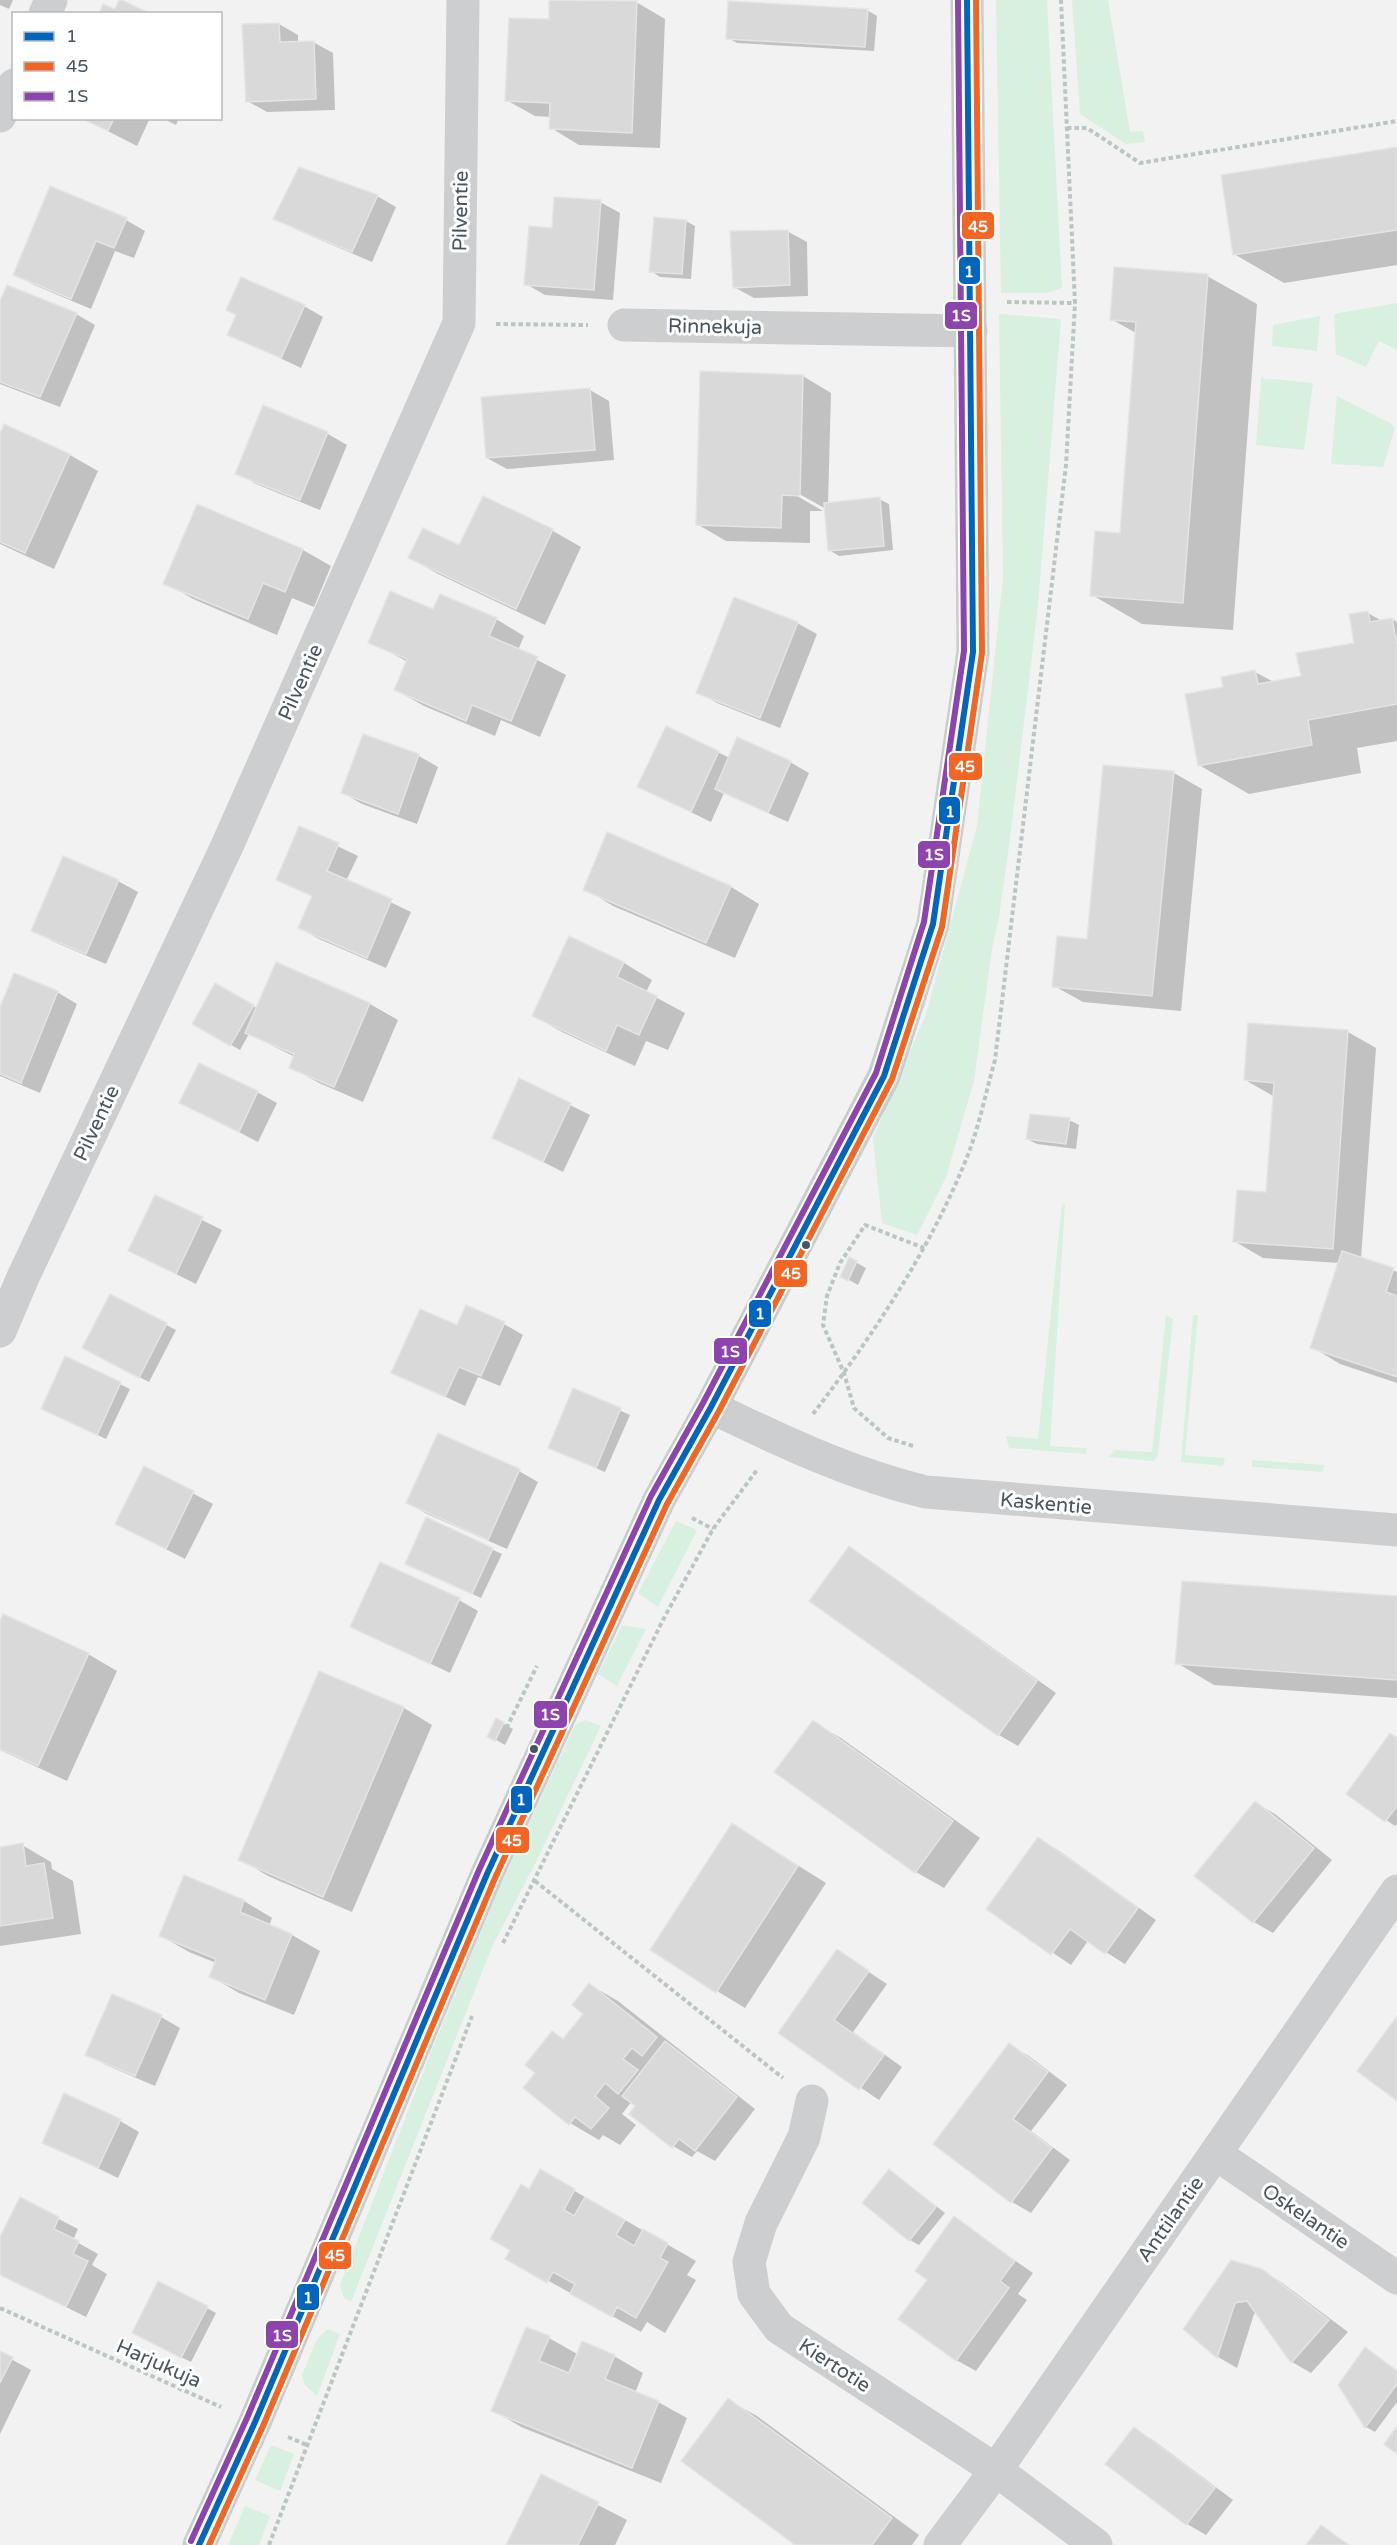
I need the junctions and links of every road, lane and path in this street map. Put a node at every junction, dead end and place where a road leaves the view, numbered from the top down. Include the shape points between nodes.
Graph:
1 (463, 0) edge
2 (967, 0) edge
3 (12, 89) edge
4 (0, 116) edge
5 (1397, 121) edge
6 (1068, 128) dead end
7 (459, 323) junction
8 (624, 325) joint
9 (971, 331) junction
10 (924, 1248) dead end
11 (0, 1331) edge
12 (711, 1407) junction
13 (923, 1449) dead end
14 (1397, 1530) edge
15 (535, 1881) dead end
16 (1397, 1891) edge
17 (812, 2101) joint
18 (1216, 2154) junction
19 (1397, 2278) edge
20 (0, 2308) edge
21 (255, 2422) junction
22 (307, 2445) dead end
23 (996, 2470) junction
24 (199, 2545) edge
25 (940, 2545) edge
26 (1096, 2545) edge

1 - 7 street, Pilventie
2 - 9 main road
3 - 4 street
5 - 6 path via 1140,163 1087,128
7 - 8 path
7 - 11 street, Pilventie via 227,846
8 - 9 street, Rinnekuja
9 - 12 main road via 973,652 933,924 884,1076
10 - 13 path via 865,1225 840,1263 827,1296 823,1325 854,1408 888,1438
12 - 14 street, Kaskentie via 828,1461 926,1492
12 - 21 main road via 659,1500 487,1874
15 - 17 path
16 - 18 street, Anttilantie
17 - 23 street, Kiertotie via 804,2137 761,2223 750,2262 754,2294 778,2328
18 - 19 street, Oskelantie
18 - 23 street, Anttilantie
20 - 21 path, Harjukuja
21 - 22 path, Harjukuja
21 - 24 main road
23 - 25 street, Anttilantie
23 - 26 street, Kiertotie

